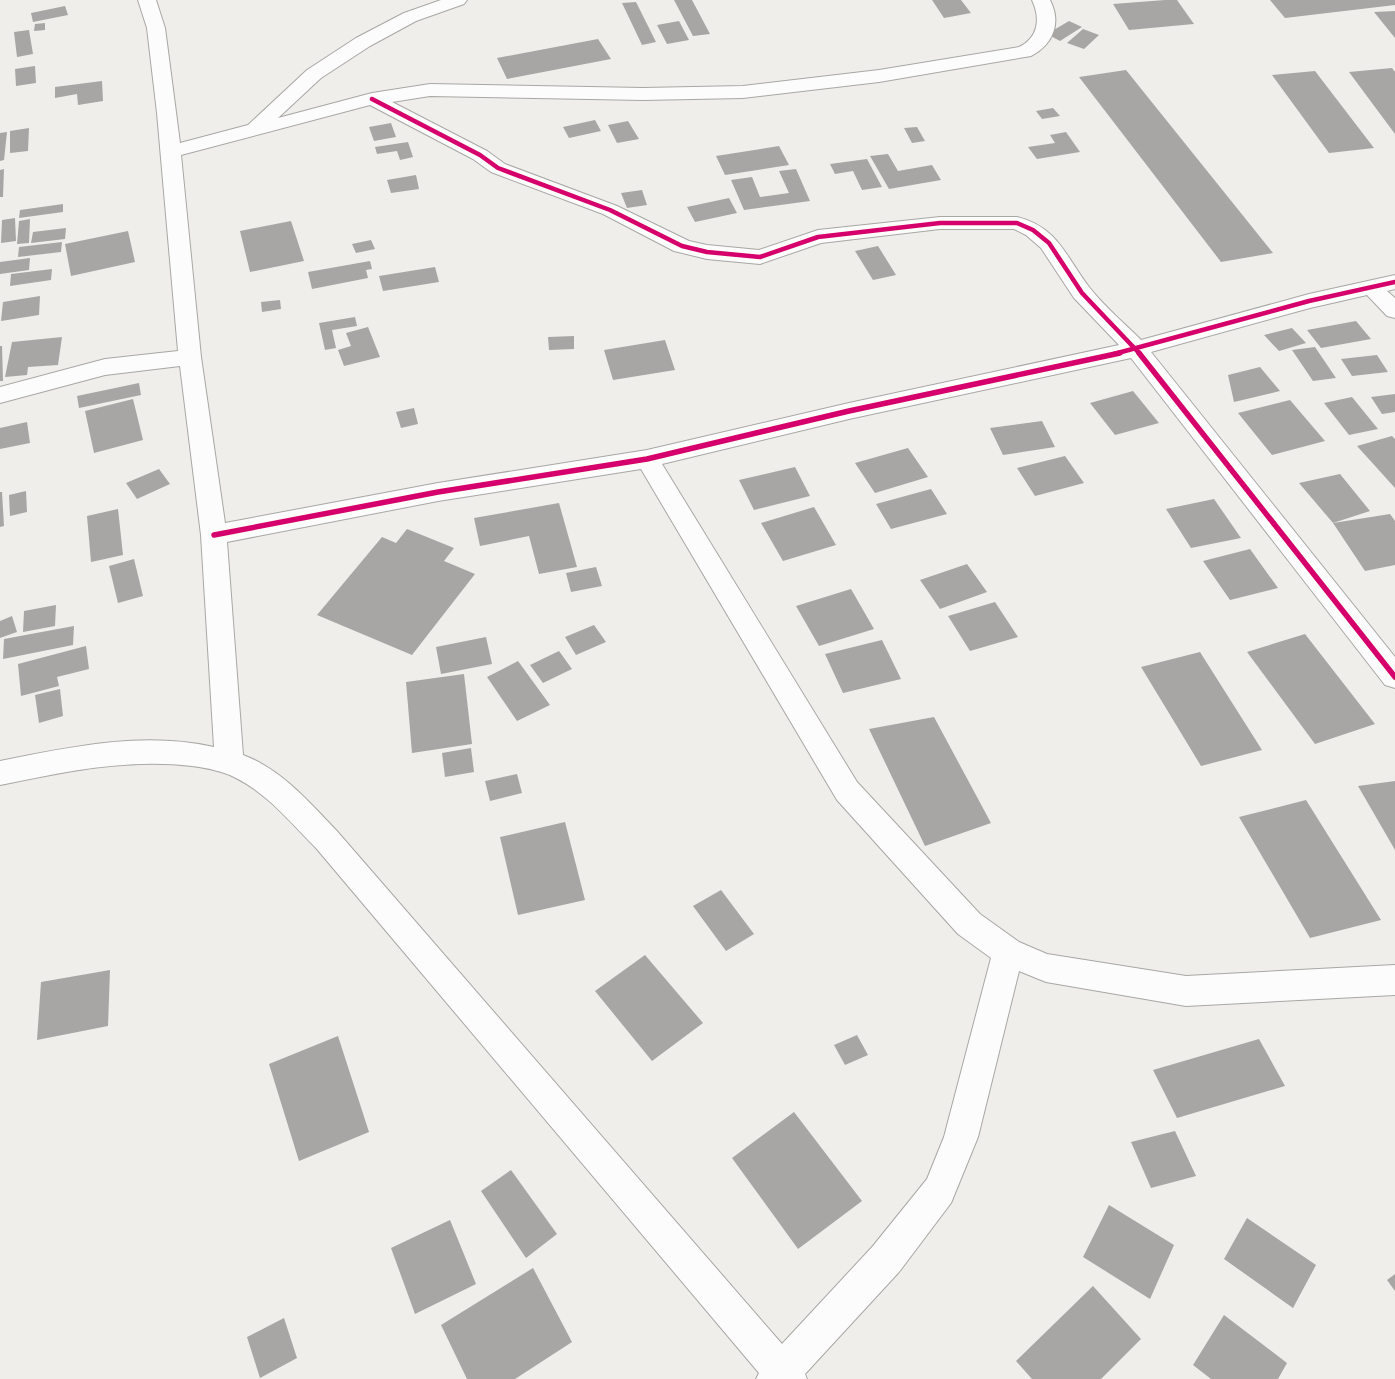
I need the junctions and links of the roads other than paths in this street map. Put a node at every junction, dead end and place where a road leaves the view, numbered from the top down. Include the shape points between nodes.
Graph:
1 (147, 0) edge
2 (458, 0) edge
3 (1041, 0) edge
4 (372, 99) junction
5 (255, 130) junction
6 (170, 152) junction
7 (1395, 282) edge
8 (1371, 288) junction
9 (1395, 311) edge
10 (1136, 349) junction
11 (190, 358) junction
12 (0, 395) edge
13 (647, 459) junction
14 (214, 535) junction
15 (1395, 678) edge
16 (229, 761) junction
17 (0, 773) edge
18 (1008, 952) junction
19 (1395, 980) edge
20 (782, 1377) edge

1 - 6 street via 156,28
2 - 5 street via 410,17 363,42 314,74
3 - 4 street via 1047,9 1047,21 1039,43 1024,52 879,76 743,92 643,94 430,90
4 - 5 street
4 - 10 street via 480,155 498,168 610,210 682,246 707,252 760,257 818,237 940,222 1017,223 1034,230 1049,243 1082,293
5 - 6 street
6 - 11 street
7 - 8 street
8 - 9 street
8 - 10 street via 1309,301
10 - 13 street
10 - 15 street
11 - 12 street via 105,367
11 - 14 street
13 - 14 street via 438,492
13 - 18 street via 847,791 969,924
14 - 16 street
16 - 17 street via 180,752 140,751 84,757
16 - 20 street via 250,771 282,794 326,839
18 - 19 street via 1046,968 1186,991
18 - 20 street via 961,1137 939,1191 886,1260

